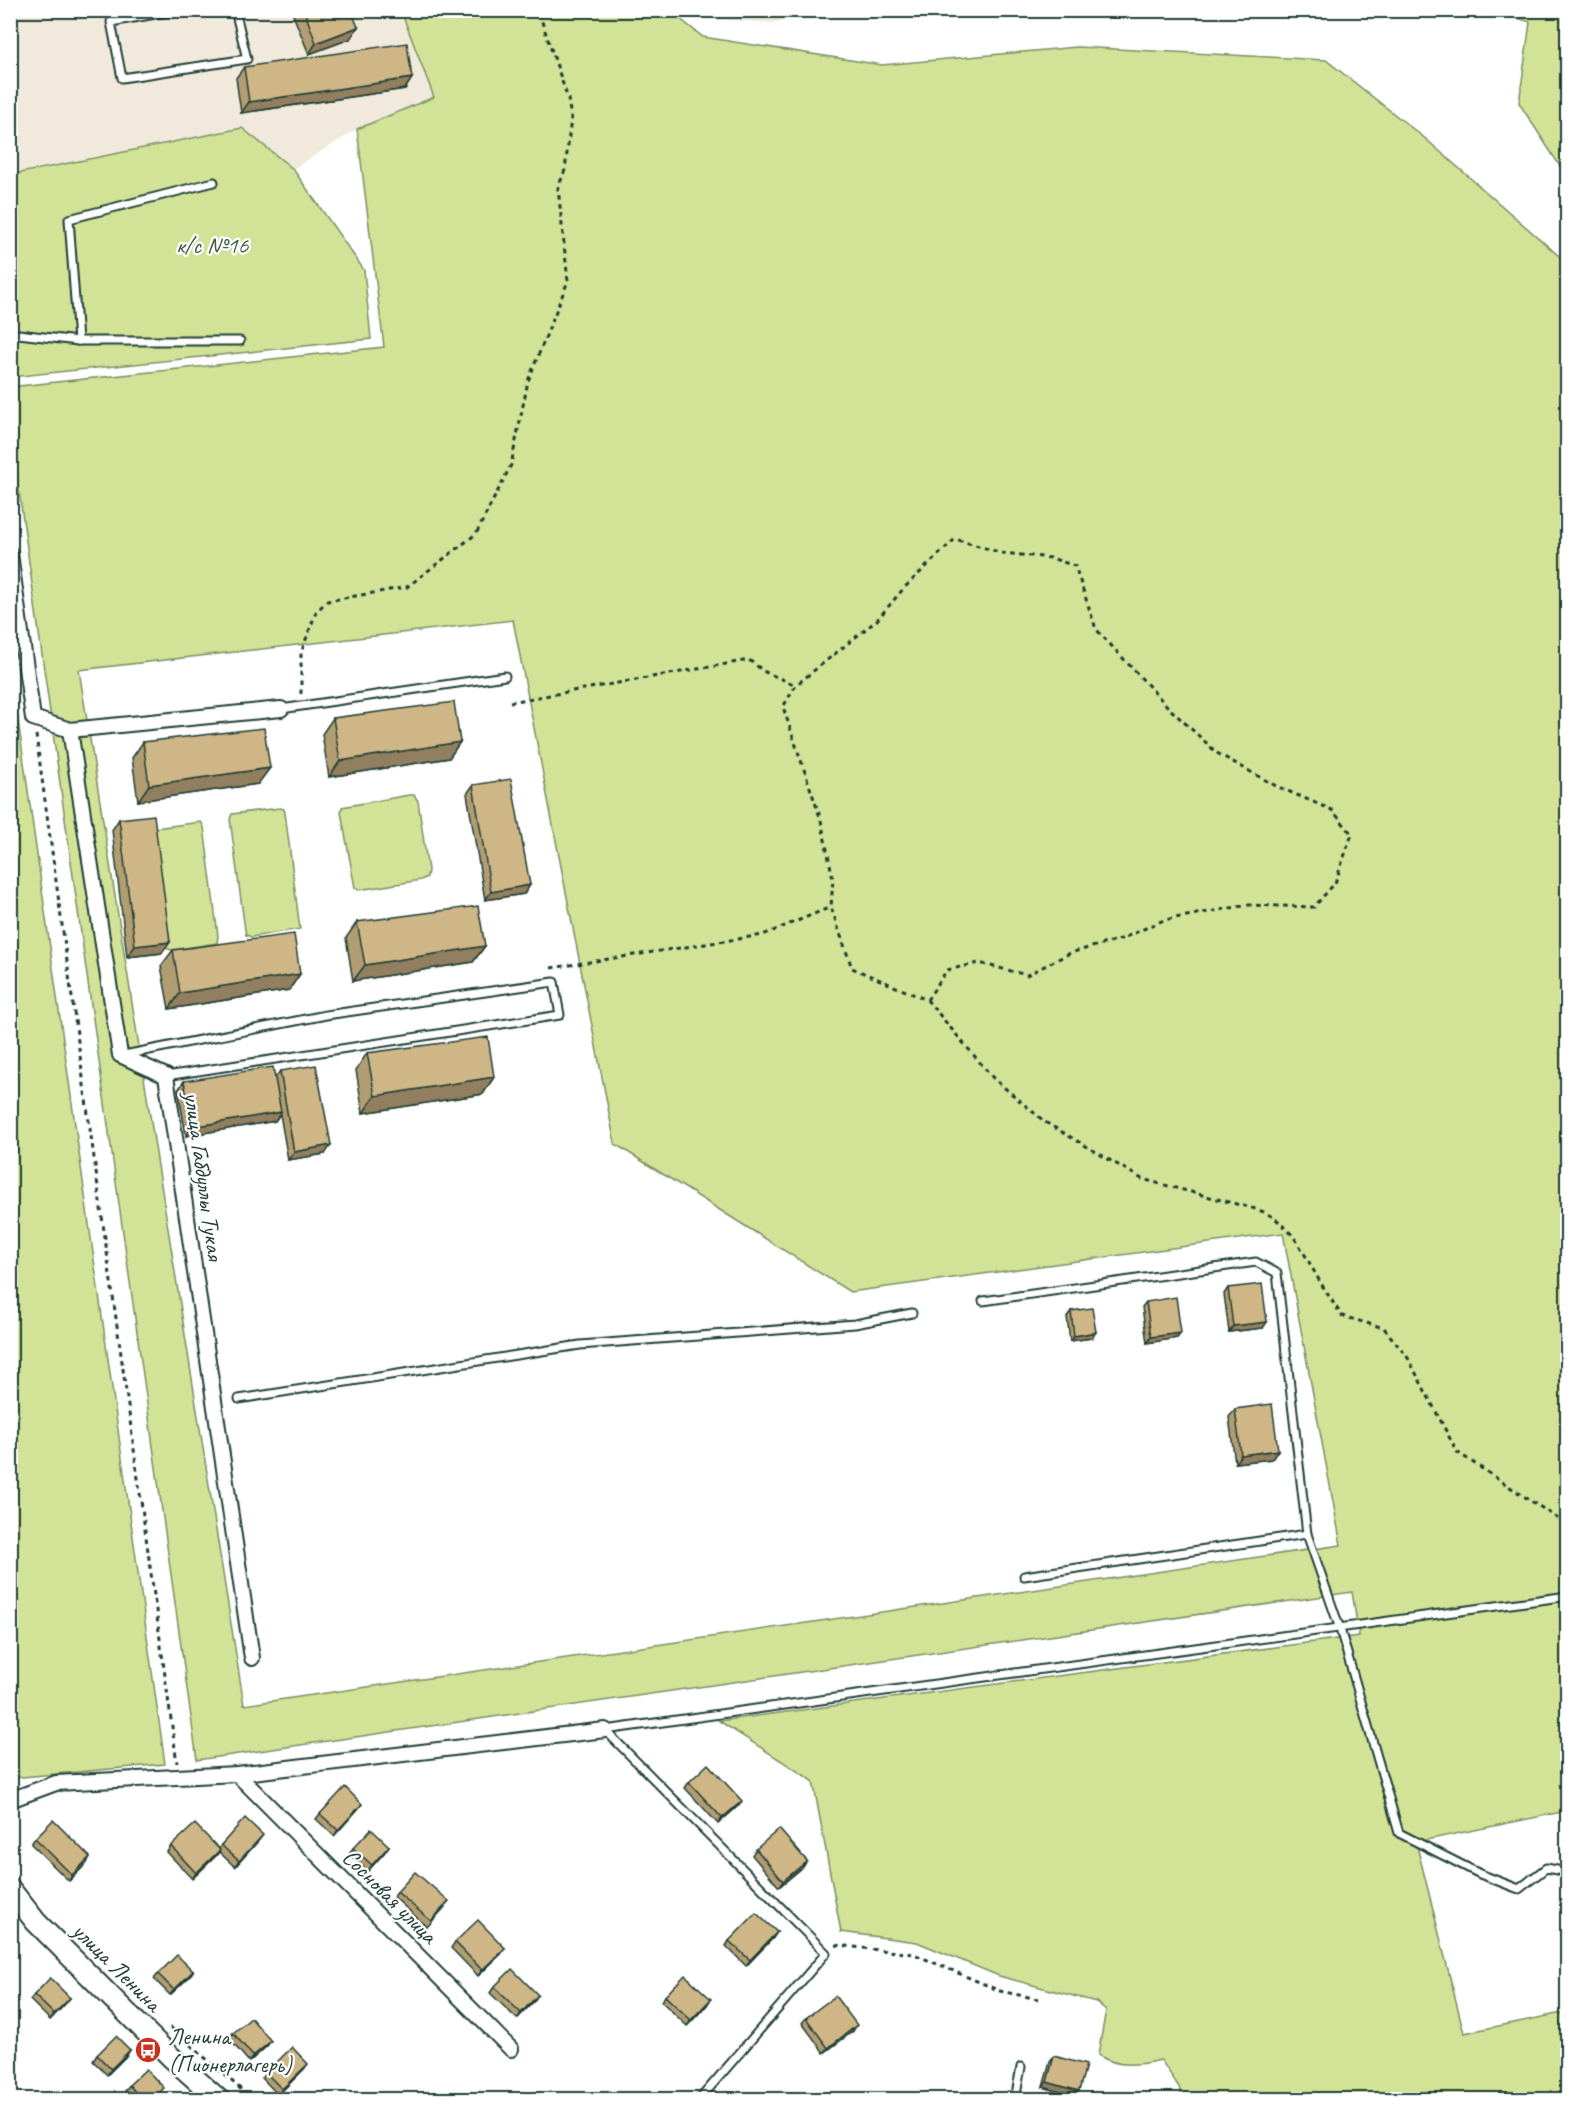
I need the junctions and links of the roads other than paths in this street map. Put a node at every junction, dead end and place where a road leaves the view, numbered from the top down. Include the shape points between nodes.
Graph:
1 (178, 10) edge
2 (235, 10) edge
3 (214, 182) dead end
4 (10, 333) edge
5 (78, 341) junction
6 (240, 341) dead end
7 (10, 554) edge
8 (505, 676) dead end
9 (281, 709) joint
10 (70, 730) junction
11 (120, 1055) junction
12 (166, 1076) junction
13 (983, 1301) dead end
14 (912, 1312) dead end
15 (239, 1399) dead end
16 (1307, 1534) junction
17 (1024, 1576) dead end
18 (1568, 1596) edge
19 (1340, 1629) junction
20 (252, 1658) dead end
21 (605, 1730) junction
22 (237, 1774) junction
23 (10, 1800) edge
24 (1568, 1872) edge
25 (10, 1889) edge
26 (511, 2049) dead end
27 (1021, 2067) dead end
28 (219, 2100) edge
29 (699, 2100) edge
30 (1015, 2100) edge

1 - 2 lane via 111,22 122,78 246,59
3 - 5 lane via 69,219
4 - 5 lane
5 - 6 lane
7 - 10 street via 33,718
8 - 9 lane
9 - 10 street
10 - 11 street
11 - 12 street, улица Габдуллы Тукая
11 - 12 lane via 326,1015 554,982 560,1015
12 - 20 street, улица Габдуллы Тукая
13 - 16 lane via 1256,1262 1277,1273
14 - 15 lane via 855,1324 580,1345
16 - 17 lane
16 - 19 lane
18 - 19 lane
19 - 21 lane
19 - 24 lane via 1399,1833 1519,1889 1546,1868
21 - 22 street
21 - 29 lane via 826,1953
22 - 23 street via 56,1783
22 - 26 street, Сосновая улица
25 - 28 street, улица Ленина via 45,1930
27 - 30 lane

